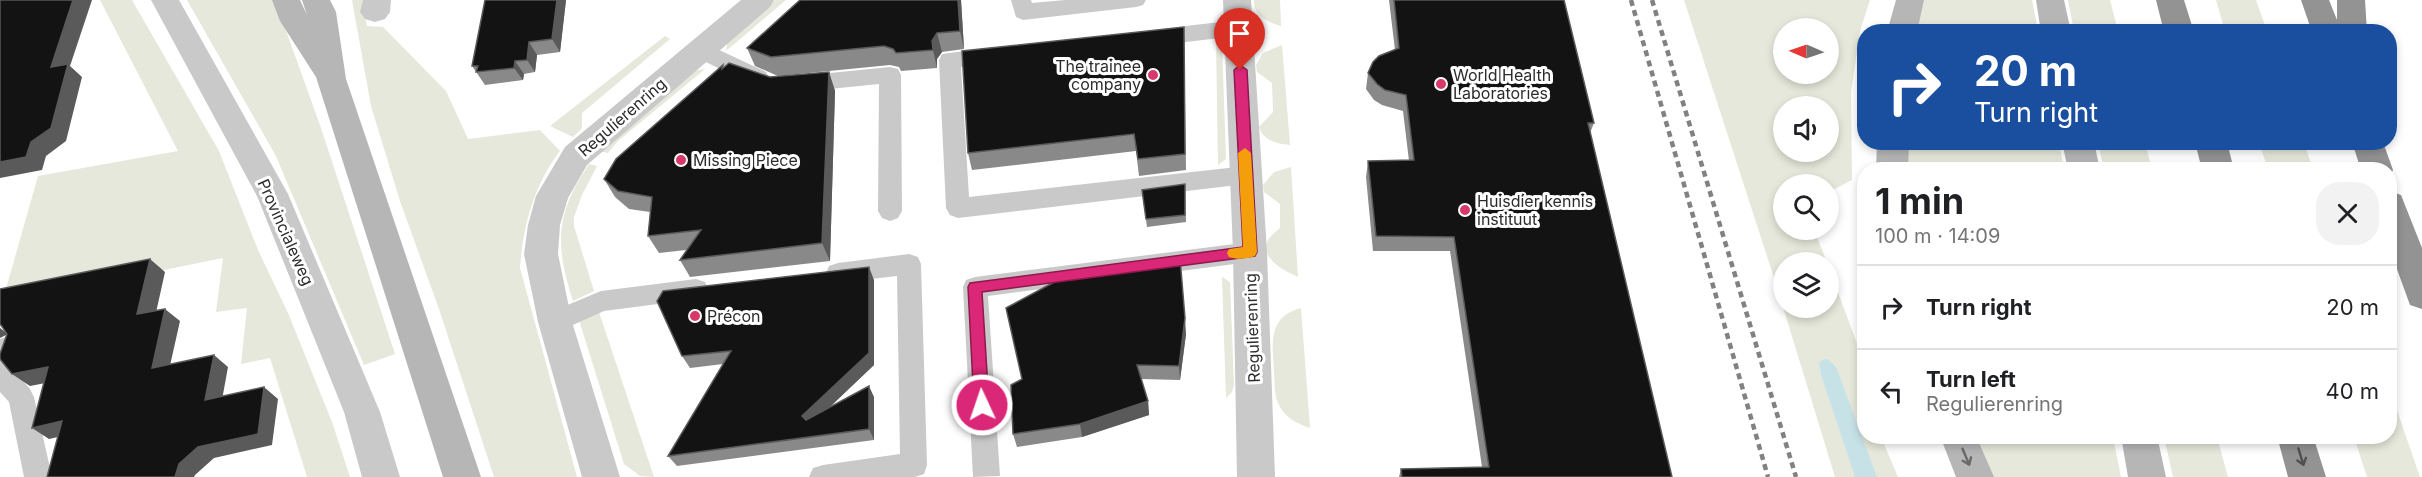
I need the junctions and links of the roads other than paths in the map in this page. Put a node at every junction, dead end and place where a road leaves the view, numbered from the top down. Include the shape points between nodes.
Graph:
1 (165, 0) edge
2 (286, 0) edge
3 (760, 0) edge
4 (1021, 0) edge
5 (1136, 0) edge
6 (1910, 0) edge
7 (2050, 0) edge
8 (2170, 0) edge
9 (2315, 0) edge
10 (2351, 0) edge
11 (320, 4) edge
12 (1238, 14) edge
13 (1904, 24) edge
14 (2054, 24) edge
15 (2177, 24) edge
16 (2324, 24) edge
17 (2352, 24) edge
18 (1133, 40) edge
19 (700, 49) junction
20 (1019, 53) edge
21 (331, 79) junction
22 (1246, 175) junction
23 (890, 211) dead end
24 (2397, 224) edge
25 (1250, 252) junction
26 (813, 275) edge
27 (718, 286) edge
28 (2422, 294) edge
29 (555, 322) junction
30 (9, 347) edge
31 (1961, 444) edge
32 (2141, 444) edge
33 (2297, 444) edge
34 (986, 476) edge
35 (38, 477) edge
36 (381, 477) edge
37 (462, 477) edge
38 (600, 477) edge
39 (823, 477) edge
40 (1256, 477) edge
41 (1975, 477) edge
42 (2147, 477) edge
43 (2307, 477) edge

1 - 36 street, Provincialeweg via 272,194 362,412
2 - 21 street
3 - 19 street, Regulierenring
4 - 5 lane via 1023,12
6 - 13 street
7 - 14 street
8 - 15 highway
9 - 16 highway
10 - 17 highway
11 - 21 street
12 - 18 lane
12 - 22 street, Regulierenring
19 - 23 lane via 743,73 777,86 890,75
19 - 29 street, Regulierenring via 576,156 552,196 541,254
20 - 22 lane via 950,60 958,208
21 - 37 street
22 - 25 street, Regulierenring
24 - 28 highway
25 - 34 lane via 975,287
25 - 40 street, Regulierenring
26 - 39 lane via 909,264 914,465
27 - 29 lane via 600,301
29 - 38 street, Regulierenring
30 - 35 lane via 0,373 21,397
31 -> 41 street
32 - 42 street
33 -> 43 highway

